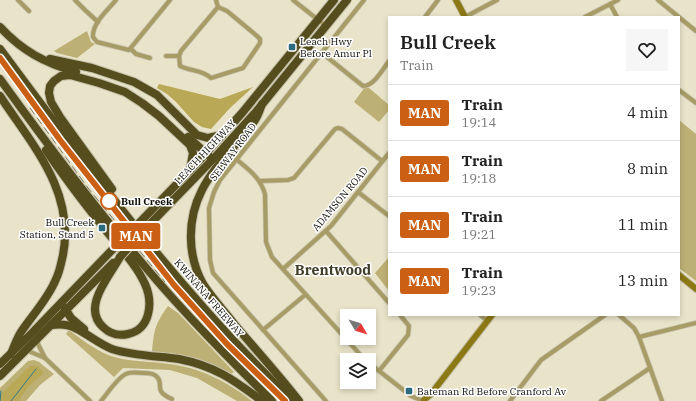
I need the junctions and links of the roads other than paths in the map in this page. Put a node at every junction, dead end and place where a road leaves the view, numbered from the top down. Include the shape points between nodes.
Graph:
1 (18, 0) edge
2 (76, 0) edge
3 (116, 0) edge
4 (170, 0) edge
5 (216, 0) edge
6 (293, 0) edge
7 (334, 0) edge
8 (347, 0) edge
9 (364, 0) edge
10 (438, 0) edge
11 (453, 0) edge
12 (456, 0) edge
13 (497, 0) edge
14 (618, 0) edge
15 (658, 0) edge
16 (610, 4) junction
17 (218, 7) junction
18 (29, 11) dead end
19 (425, 16) edge
20 (461, 16) edge
21 (464, 16) edge
22 (467, 16) edge
23 (587, 16) edge
24 (616, 16) edge
25 (678, 16) edge
26 (680, 17) edge
27 (318, 20) junction
28 (98, 22) junction
29 (0, 27) edge
30 (326, 27) junction
31 (696, 30) edge
32 (17, 43) junction
33 (131, 48) junction
34 (0, 49) edge
35 (322, 53) junction
36 (166, 56) dead end
37 (178, 56) junction
38 (150, 58) dead end
39 (388, 62) edge
40 (72, 73) junction
41 (84, 77) junction
42 (0, 79) edge
43 (0, 83) edge
44 (680, 91) edge
45 (0, 96) edge
46 (696, 103) edge
47 (262, 104) junction
48 (223, 135) junction
49 (206, 154) junction
50 (388, 154) edge
51 (236, 159) junction
52 (212, 160) junction
53 (382, 161) junction
54 (190, 170) junction
55 (260, 181) junction
56 (358, 192) junction
57 (388, 215) edge
58 (146, 222) junction
59 (326, 231) junction
60 (147, 242) junction
61 (120, 257) junction
62 (283, 269) junction
63 (680, 273) edge
64 (680, 276) edge
65 (696, 286) edge
66 (696, 289) edge
67 (305, 294) junction
68 (388, 301) edge
69 (64, 306) junction
70 (401, 316) edge
71 (604, 316) edge
72 (620, 316) edge
73 (490, 318) edge
74 (696, 323) edge
75 (51, 324) junction
76 (264, 330) junction
77 (639, 337) junction
78 (38, 338) junction
79 (96, 341) junction
80 (26, 350) junction
81 (359, 353) edge
82 (11, 354) junction
83 (45, 358) junction
84 (0, 364) edge
85 (650, 368) junction
86 (376, 369) edge
87 (379, 371) junction
88 (0, 376) edge
89 (172, 400) dead end
90 (90, 401) edge
91 (100, 401) edge
92 (262, 401) edge
93 (272, 401) edge
94 (293, 401) edge
95 (299, 401) edge
96 (326, 401) edge
97 (422, 401) edge
98 (510, 401) edge
99 (601, 401) edge
100 (662, 401) edge

1 - 18 street
2 - 28 street
3 - 28 street
4 - 33 street
5 - 17 street
6 - 27 street
7 - 27 highway, LEACH HIGHWAY
8 - 30 highway, LEACH HIGHWAY
9 - 35 street, SELWAY ROAD
10 - 19 street
11 - 20 main road
12 - 21 main road
13 - 22 street
14 - 16 street
15 - 25 street
16 - 23 street
16 - 24 street
17 - 37 street
17 - 37 street via 227,11 260,39 260,43 243,68 211,78 207,74 180,66
26 - 31 street
27 - 30 street
27 - 48 highway, LEACH HIGHWAY
28 - 33 street via 93,33 97,42 126,50
29 - 32 highway
30 - 47 highway, LEACH HIGHWAY
32 - 40 highway via 34,56
32 - 48 highway via 54,60 92,68 134,82 157,95 197,135 210,138
33 - 38 street via 136,54
34 - 60 highway, KWINANA FREEWAY
35 - 39 street via 363,86 368,86
35 - 51 street, SELWAY ROAD
36 - 37 street
40 - 41 highway
40 - 60 highway via 61,76 52,83 49,93 51,102
41 - 49 highway via 116,85 145,100
41 - 54 highway via 125,92 152,109 190,145 193,153
42 - 93 highway via 73,178 137,257 200,328
43 - 61 highway via 74,190 146,285 150,304 147,319 138,330 125,335 106,330 97,319 95,310 95,302 101,287
44 - 46 street
45 - 82 highway via 46,164 59,192 65,230 60,269 56,279 20,333
47 - 52 highway, LEACH HIGHWAY
47 - 95 highway via 256,119 215,170 202,191 193,215 191,242 198,271 213,298
48 - 49 highway, LEACH HIGHWAY
49 - 52 highway
49 - 54 highway, LEACH HIGHWAY
50 - 53 street, ADAMSON ROAD
51 - 55 street
51 - 76 street, SELWAY ROAD via 220,180 209,208 210,260 213,273
52 - 58 highway, LEACH HIGHWAY
53 - 55 street via 342,129 336,128 294,178
53 - 56 street, ADAMSON ROAD
54 - 58 highway, LEACH HIGHWAY
55 - 62 street via 265,194 266,242 272,257
56 - 57 street
56 - 59 street, ADAMSON ROAD
58 - 61 highway, LEACH HIGHWAY, bridge
58 - 69 highway, LEACH HIGHWAY, bridge via 113,249
59 - 62 street, ADAMSON ROAD
59 - 68 street
60 - 94 highway, KWINANA FREEWAY via 232,340
61 - 69 highway, LEACH HIGHWAY
62 - 67 street
63 - 65 main road
64 - 66 main road
67 - 76 street
67 - 81 street
69 - 75 highway, LEACH HIGHWAY
69 - 79 highway via 71,318
69 - 82 highway, LEACH HIGHWAY
70 - 87 street via 409,326 408,335
71 - 98 street via 541,360
72 - 77 street via 634,328
73 - 97 main road via 431,394
74 - 77 street
75 - 78 highway, LEACH HIGHWAY
75 - 79 highway via 75,328
76 - 96 street, SELWAY ROAD
77 - 85 street
78 - 80 highway, LEACH HIGHWAY
78 - 83 street
79 - 92 highway via 124,353 201,364 229,377
80 - 83 street
80 - 88 highway, LEACH HIGHWAY
82 - 84 highway, LEACH HIGHWAY
83 - 90 street
85 - 99 street
85 - 100 street
86 - 87 street
87 - 97 street via 411,396
89 - 91 street via 160,391 156,375 131,372 123,376

